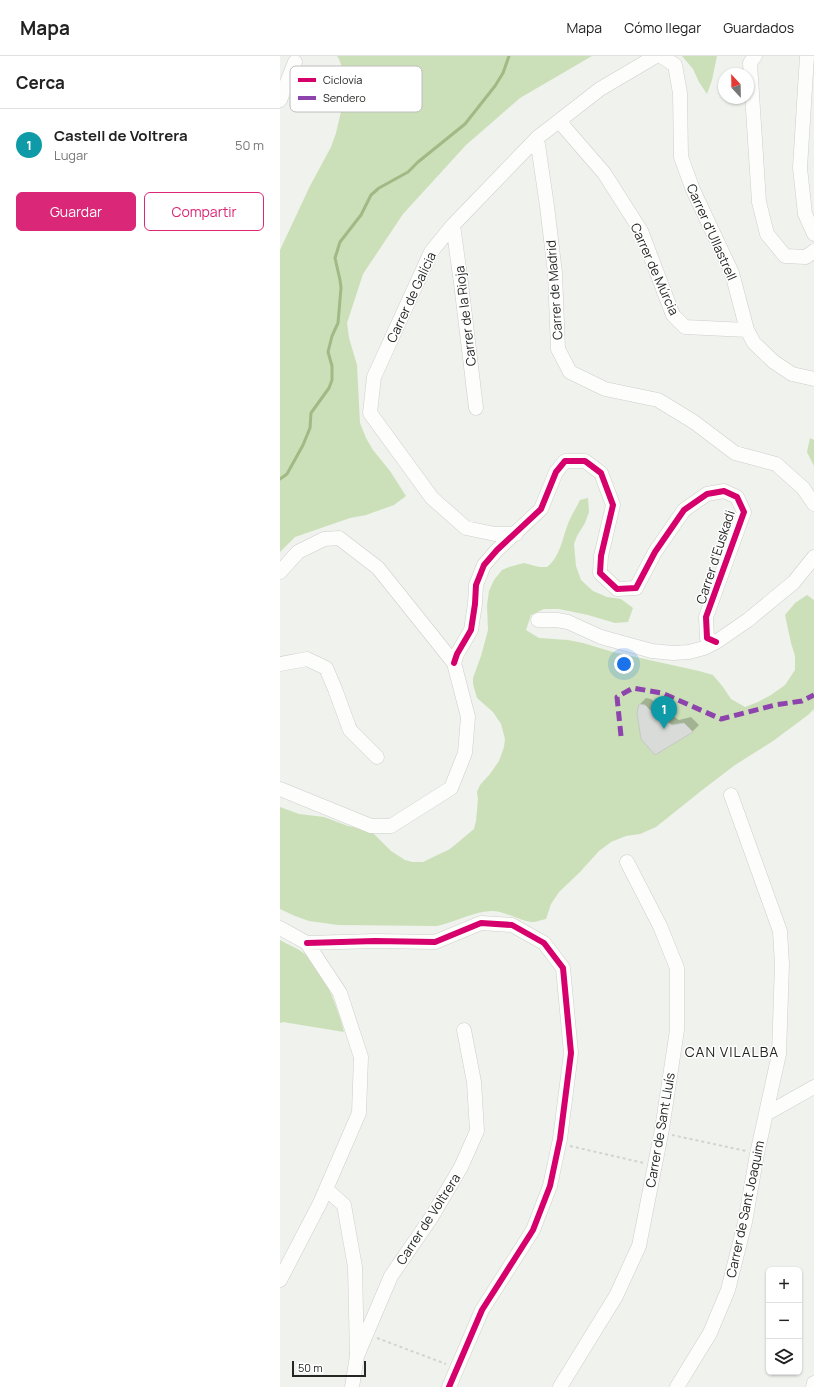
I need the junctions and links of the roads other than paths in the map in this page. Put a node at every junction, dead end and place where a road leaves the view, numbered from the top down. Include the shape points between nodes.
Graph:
1 (656, 56) edge
2 (661, 56) edge
3 (755, 56) edge
4 (807, 56) edge
5 (295, 62) dead end
6 (293, 66) edge
7 (290, 75) edge
8 (280, 100) edge
9 (559, 121) junction
10 (537, 138) junction
11 (453, 225) junction
12 (814, 234) edge
13 (814, 251) edge
14 (747, 330) junction
15 (814, 379) edge
16 (476, 408) dead end
17 (814, 504) edge
18 (516, 534) junction
19 (814, 557) edge
20 (280, 572) edge
21 (538, 620) dead end
22 (716, 642) junction
23 (454, 663) junction
24 (280, 664) edge
25 (377, 757) dead end
26 (280, 789) edge
27 (731, 795) dead end
28 (627, 862) dead end
29 (280, 928) edge
30 (307, 943) junction
31 (464, 1030) dead end
32 (814, 1088) edge
33 (766, 1114) junction
34 (326, 1189) junction
35 (280, 1280) edge
36 (357, 1356) junction
37 (814, 1383) edge
38 (352, 1387) edge
39 (449, 1387) edge
40 (560, 1387) edge
41 (677, 1387) edge
42 (813, 1387) edge

1 - 9 street, Carrer de Galícia via 600,89
2 - 14 street, Carrer d'Ullastrell via 675,65 680,93 681,157 693,190 732,273
3 - 13 street via 750,63 759,202 767,234 785,256 806,257
4 - 12 street via 800,168 805,214
5 - 6 street
7 - 8 street
9 - 10 street, Carrer de Galícia
9 - 14 street, Carrer de Múrcia via 604,173 641,231 673,315 684,328
10 - 11 street, Carrer de Galícia
10 - 17 street, Carrer de Madrid via 555,273 558,349 570,372 605,389 658,400 694,422 735,453 776,464 803,488
11 - 16 street, Carrer de la Rioja
11 - 18 street, Carrer de Galícia via 431,252 374,377 370,413 432,498 466,528 495,534
14 - 15 street, Carrer d'Ullastrell via 754,343 774,362 792,374
18 - 22 street, Carrer d'Euskadi via 541,509 556,472 566,461 585,461 601,473 613,505 601,556 600,573 617,589 636,588 655,552 684,510 707,494 724,491 737,497 744,512 706,617 707,638
18 - 23 street, Carrer d'Euskadi via 484,565 476,586 471,630
19 - 22 street via 794,582 748,620
20 - 23 street via 298,552 324,539 339,538 378,568
21 - 22 street via 568,622 601,637 652,651 689,652
23 - 26 street via 468,717 466,753 451,788 391,826 371,826
24 - 25 street via 308,659 326,668 350,730
27 - 33 street, Carrer de Sant Joaquim via 780,931 782,964 779,1054
28 - 40 street, Carrer de Sant Lluís via 660,926 677,968 677,1030 661,1134 639,1246 616,1296
29 - 30 street
30 - 34 street via 340,993 361,1057 359,1113
30 - 39 street via 434,942 481,924 512,925 544,943 563,968 571,1053 559,1144 550,1186 533,1230 482,1310
31 - 36 street, Carrer de Voltrera via 474,1082 477,1131 461,1167 431,1218 391,1276
32 - 33 street
33 - 41 street, Carrer de Sant Joaquim via 745,1222 728,1290 710,1333
34 - 35 street
34 - 36 street via 344,1205 355,1267
36 - 38 street
37 - 42 street

